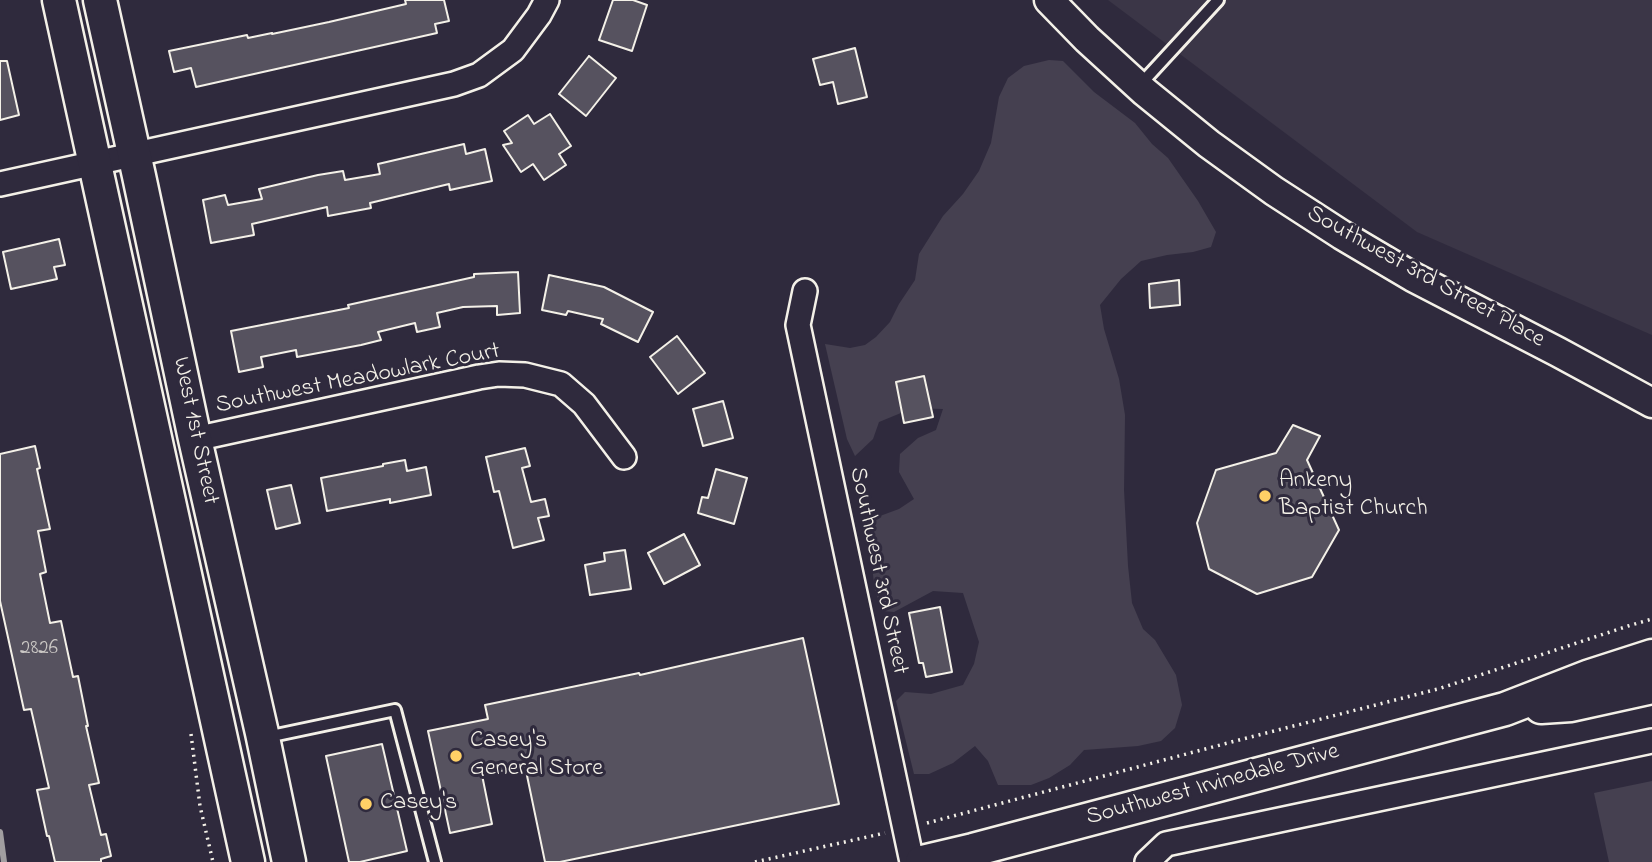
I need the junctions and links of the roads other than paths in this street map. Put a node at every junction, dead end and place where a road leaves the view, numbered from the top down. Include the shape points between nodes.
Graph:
1 (59, 0) edge
2 (100, 0) edge
3 (547, 0) edge
4 (1049, 0) edge
5 (1217, 0) edge
6 (1138, 86) junction
7 (134, 155) junction
8 (96, 163) junction
9 (0, 184) edge
10 (805, 291) dead end
11 (1652, 403) edge
12 (195, 439) junction
13 (624, 457) dead end
14 (1652, 656) edge
15 (1652, 687) edge
16 (1505, 709) junction
17 (263, 738) junction
18 (1652, 741) edge
19 (248, 862) edge
20 (289, 862) edge
21 (435, 862) edge
22 (912, 862) edge
23 (922, 862) edge
24 (1147, 862) edge

1 - 8 main road, West 1st Street
2 - 7 main road, West 1st Street
3 - 7 street via 513,50 479,75
4 - 6 street, Southwest 3rd Street Place
5 - 6 lane
6 - 11 street, Southwest 3rd Street Place via 1209,144 1342,236
7 - 8 street
7 - 12 main road, West 1st Street
8 - 9 street
8 - 19 main road, West 1st Street
10 - 22 street, Southwest 3rd Street via 798,325
12 - 13 street, Southwest Meadowlark Court via 479,377 525,375 561,384 584,404
12 - 17 main road, West 1st Street
14 - 16 main road, Southwest Irvinedale Drive
15 - 16 main road, Southwest Irvinedale Drive via 1572,705
16 - 23 main road, Southwest Irvinedale Drive
17 - 20 main road, West 1st Street
17 - 21 lane via 395,710
18 - 24 street, Southwest Irvinedale Drive via 1167,845

